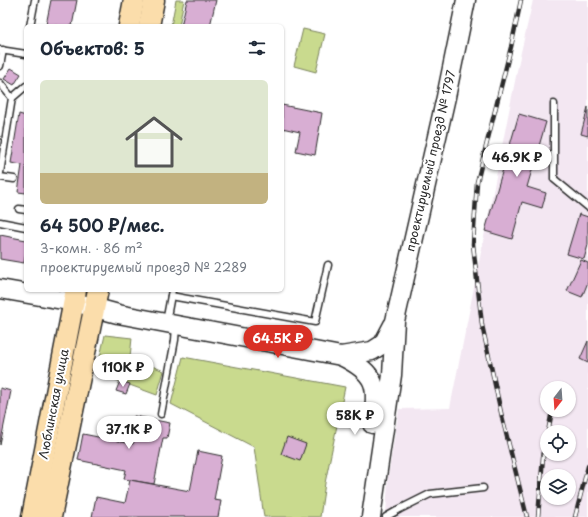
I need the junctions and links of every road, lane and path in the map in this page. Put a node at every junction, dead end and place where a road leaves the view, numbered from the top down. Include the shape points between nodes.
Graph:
1 (35, 0) edge
2 (134, 0) edge
3 (154, 0) edge
4 (466, 0) edge
5 (30, 24) edge
6 (128, 24) edge
7 (149, 24) edge
8 (1, 50) edge
9 (24, 53) edge
10 (0, 66) edge
11 (0, 83) edge
12 (24, 88) edge
13 (12, 98) junction
14 (554, 104) dead end
15 (0, 173) edge
16 (0, 177) edge
17 (14, 179) dead end
18 (588, 207) edge
19 (19, 209) dead end
20 (24, 210) edge
21 (0, 222) edge
22 (24, 227) edge
23 (328, 265) dead end
24 (0, 289) edge
25 (24, 291) edge
26 (32, 292) edge
27 (172, 293) edge
28 (75, 296) edge
29 (96, 299) edge
30 (395, 321) junction
31 (171, 324) junction
32 (341, 356) junction
33 (161, 414) dead end
34 (483, 488) dead end
35 (32, 517) edge
36 (51, 517) edge
37 (359, 517) edge
38 (371, 517) edge
39 (386, 517) edge

1 - 5 lane
2 - 6 main road
3 - 7 main road
4 - 30 main road, проектируемый проезд № 1797
8 - 9 lane
8 - 10 lane
11 - 13 lane
12 - 13 lane
13 - 15 lane
14 - 18 lane via 554,179
16 - 17 lane
19 - 20 lane
21 - 22 lane
23 - 27 lane via 315,322
24 - 25 main road
26 - 28 main road
27 - 31 lane
28 - 29 main road
28 - 35 main road, Люблинская улица
29 - 31 main road via 118,314
29 - 36 main road, Люблинская улица
30 - 32 main road via 383,344 372,351
30 - 38 main road via 392,375
31 - 32 main road
31 - 33 lane via 175,340
32 - 37 main road via 359,366 372,379 375,390 376,400
34 - 39 lane via 430,494

